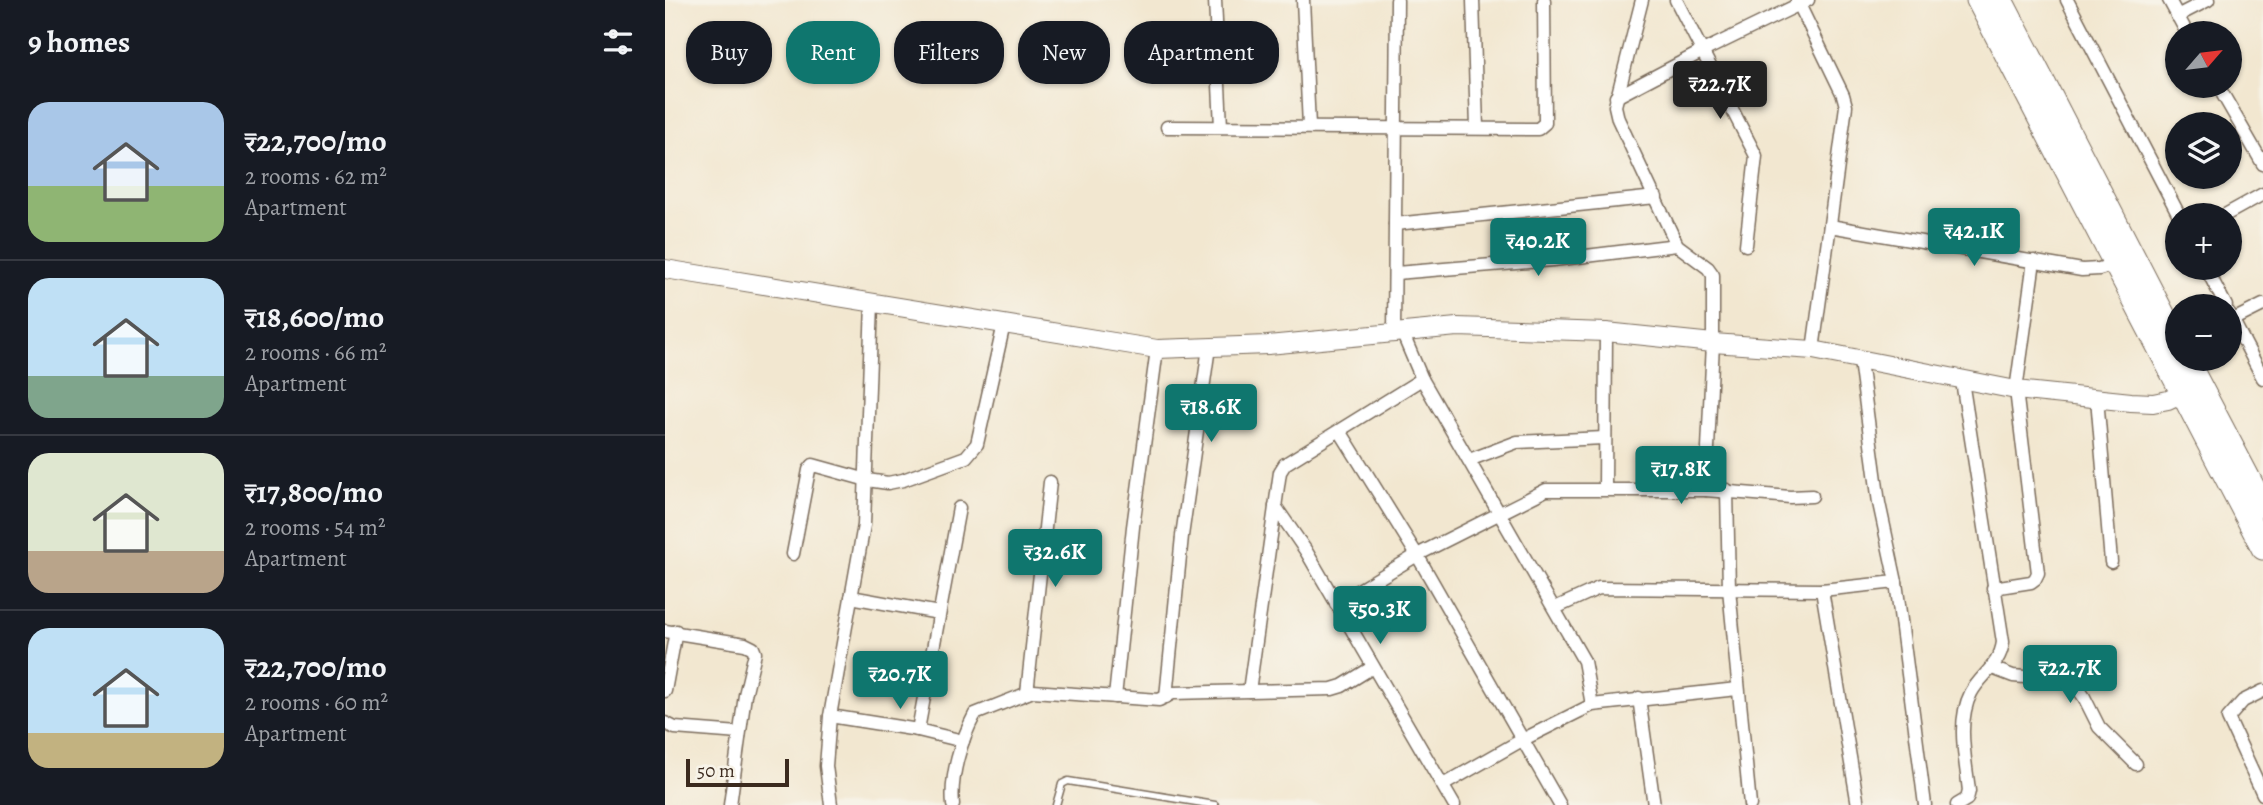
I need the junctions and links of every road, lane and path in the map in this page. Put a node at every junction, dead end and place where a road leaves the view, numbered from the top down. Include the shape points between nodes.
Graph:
1 (1215, 0) edge
2 (1303, 0) edge
3 (1397, 0) edge
4 (1473, 0) edge
5 (1544, 0) edge
6 (1642, 0) edge
7 (1676, 0) edge
8 (1978, 0) edge
9 (2001, 0) edge
10 (2067, 0) edge
11 (2169, 0) edge
12 (2208, 0) edge
13 (1801, 2) edge
14 (2177, 16) junction
15 (2180, 21) edge
16 (1703, 51) junction
17 (1616, 97) junction
18 (2225, 98) edge
19 (1309, 126) junction
20 (1167, 127) dead end
21 (1221, 127) junction
22 (1477, 128) junction
23 (1397, 129) junction
24 (2263, 164) edge
25 (2263, 194) edge
26 (1656, 197) junction
27 (2173, 203) edge
28 (2242, 206) edge
29 (1395, 224) junction
30 (1830, 226) junction
31 (1677, 245) junction
32 (1746, 245) dead end
33 (2034, 261) junction
34 (2115, 264) junction
35 (665, 270) edge
36 (1396, 273) junction
37 (872, 303) junction
38 (2263, 305) edge
39 (2242, 312) edge
40 (2165, 318) edge
41 (1005, 324) junction
42 (1606, 332) junction
43 (1398, 333) junction
44 (2242, 337) edge
45 (1713, 343) junction
46 (1209, 347) junction
47 (1157, 349) junction
48 (1813, 350) junction
49 (1860, 360) junction
50 (2188, 371) edge
51 (2263, 378) edge
52 (1422, 379) junction
53 (1962, 380) junction
54 (2016, 390) junction
55 (2191, 390) junction
56 (2097, 398) junction
57 (1340, 431) junction
58 (1604, 438) junction
59 (1469, 460) junction
60 (867, 480) junction
61 (1050, 482) dead end
62 (1605, 488) junction
63 (1706, 490) junction
64 (1727, 490) junction
65 (1812, 496) dead end
66 (1275, 506) junction
67 (2263, 506) edge
68 (960, 509) dead end
69 (1500, 513) junction
70 (2263, 548) edge
71 (793, 554) dead end
72 (1417, 555) junction
73 (2112, 562) dead end
74 (1896, 582) junction
75 (1993, 588) junction
76 (1729, 590) junction
77 (1822, 590) junction
78 (851, 597) junction
79 (1336, 604) junction
80 (1555, 608) junction
81 (939, 613) junction
82 (670, 631) edge
83 (1373, 667) junction
84 (1992, 668) junction
85 (1737, 689) junction
86 (665, 691) edge
87 (1249, 691) junction
88 (2263, 691) edge
89 (1027, 693) junction
90 (1115, 697) junction
91 (1166, 697) junction
92 (1639, 698) junction
93 (1592, 705) junction
94 (830, 716) junction
95 (665, 723) edge
96 (918, 730) junction
97 (739, 733) junction
98 (1522, 740) junction
99 (963, 741) junction
100 (2136, 764) dead end
101 (1443, 785) junction
102 (2263, 794) edge
103 (730, 805) edge
104 (831, 805) edge
105 (953, 805) edge
106 (1056, 805) edge
107 (1215, 805) edge
108 (1454, 805) edge
109 (1560, 805) edge
110 (1654, 805) edge
111 (1750, 805) edge
112 (1858, 805) edge
113 (1925, 805) edge
114 (1957, 805) edge

1 - 21 street
2 - 19 street
3 - 23 street
4 - 22 street
5 - 22 street via 1543,126
6 - 17 street
7 - 16 street
8 - 34 highway
9 - 40 highway
10 - 27 street
11 - 14 street
12 - 14 street
13 - 16 street
13 - 30 street via 1846,101
14 - 15 street
16 - 17 street
16 - 32 street via 1756,156
17 - 26 street via 1618,119
18 - 24 street
19 - 21 street
19 - 23 street
20 - 21 street
22 - 23 street
23 - 29 street
25 - 28 street
26 - 29 street
26 - 31 street
29 - 36 street
30 - 33 street
30 - 48 street
31 - 36 street
31 - 45 street via 1711,271
33 - 34 street via 2081,270
33 - 54 street
34 - 55 highway
35 - 37 street
36 - 43 street
37 - 41 street
37 - 60 street
38 - 39 street
41 - 47 street
41 - 60 street via 977,444 971,453 895,482
42 - 43 street via 1457,327
42 - 45 street
42 - 58 street
43 - 46 street
43 - 52 street
44 - 51 street
45 - 48 street
45 - 63 street
46 - 47 street
46 - 91 street via 1182,536
47 - 90 street
48 - 49 street
49 - 53 street
49 - 74 street via 1879,503
50 - 55 highway
52 - 57 street
52 - 59 street
53 - 54 street
53 - 75 street
54 - 56 street
54 - 75 street via 2038,573 2031,582
55 - 56 street via 2153,403
55 - 67 highway
55 - 70 highway
56 - 73 street
57 - 66 street via 1285,464
57 - 72 street
58 - 59 street via 1517,442
58 - 62 street
59 - 69 street
60 - 71 street via 811,467
60 - 78 street
61 - 89 street
62 - 63 street
62 - 69 street via 1546,490
63 - 64 street
64 - 65 street
64 - 76 street
66 - 79 street
66 - 87 street
68 - 81 street
69 - 72 street
69 - 80 street
72 - 79 street
72 - 98 street
74 - 77 street
74 - 113 street
75 - 84 street via 2003,642
76 - 77 street
76 - 80 street via 1599,588
76 - 85 street
77 - 112 street
78 - 81 street
78 - 94 street
79 - 83 street
80 - 93 street via 1587,668
81 - 96 street
82 - 86 street
82 - 97 street via 753,648 755,661
83 - 87 street via 1337,688
83 - 101 street
84 - 100 street via 2009,676 2073,681 2099,727
84 - 114 street via 1971,692 1964,716 1969,791
85 - 92 street
85 - 111 street
87 - 91 street
88 - 102 street via 2236,707 2228,720
89 - 90 street
89 - 99 street via 977,712
90 - 91 street
92 - 93 street
92 - 110 street
93 - 98 street
94 - 96 street
94 - 104 street via 826,766
95 - 97 street via 675,728
96 - 99 street
97 - 103 street
98 - 101 street
98 - 109 street
99 - 105 street
101 - 108 street
106 - 107 lane via 1062,784 1068,781

